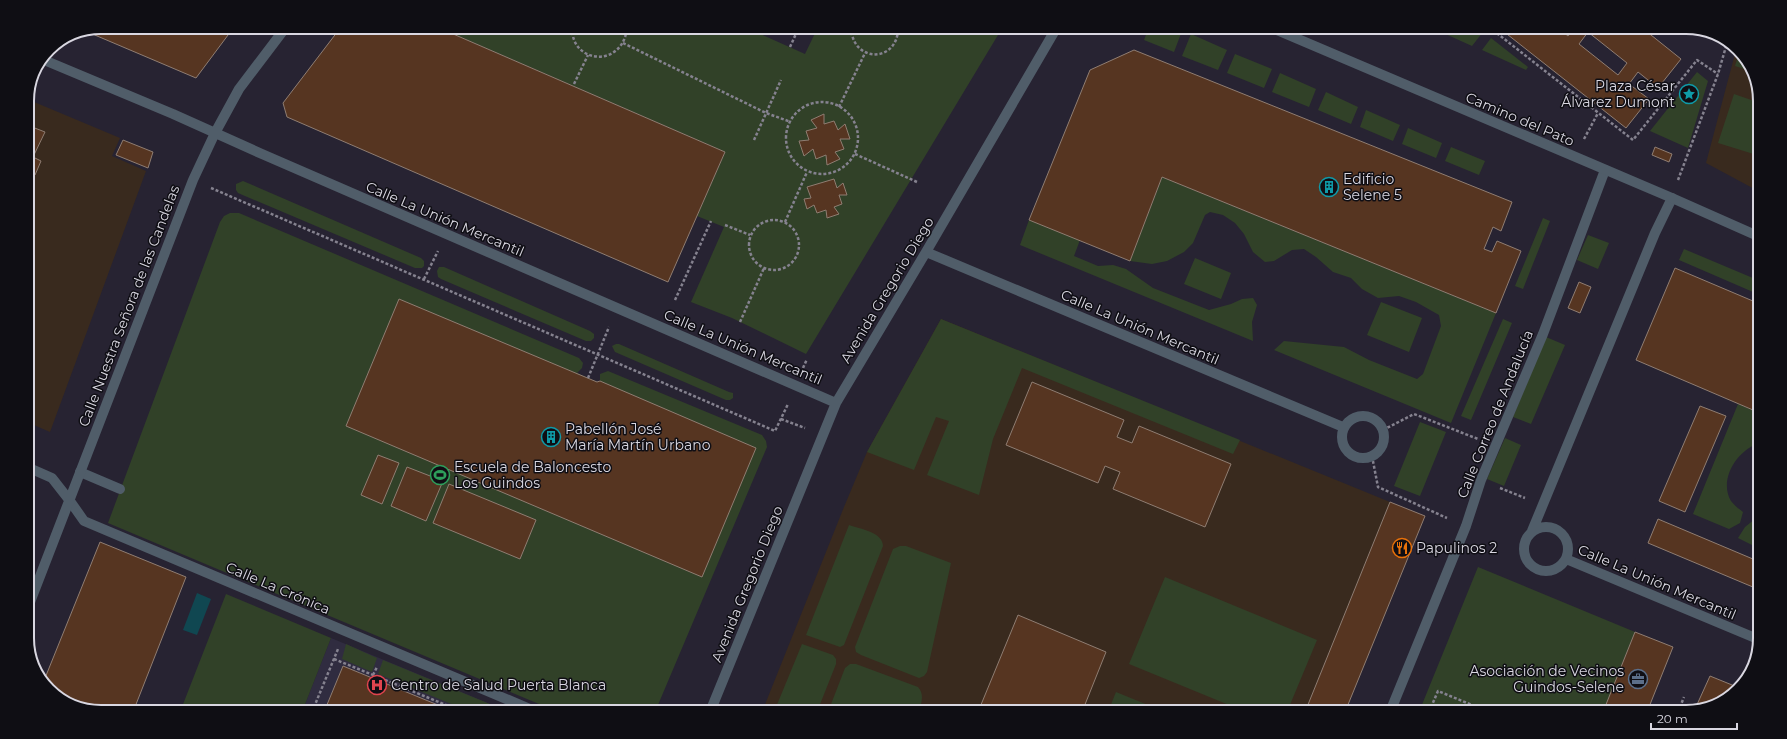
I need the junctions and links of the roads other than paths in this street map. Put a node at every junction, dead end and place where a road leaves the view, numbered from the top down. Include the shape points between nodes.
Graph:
1 (281, 34) edge
2 (1052, 34) edge
3 (1286, 34) edge
4 (47, 61) edge
5 (215, 133) junction
6 (1605, 170) junction
7 (1672, 198) junction
8 (1753, 235) edge
9 (926, 252) junction
10 (836, 403) junction
11 (1343, 427) junction
12 (34, 470) edge
13 (80, 472) junction
14 (120, 489) dead end
15 (70, 501) junction
16 (1532, 531) junction
17 (1566, 559) junction
18 (34, 592) edge
19 (1753, 637) edge
20 (520, 705) edge
21 (713, 705) edge
22 (1393, 705) edge

1 - 5 street, Calle Nuestra Señora de las Candelas via 239,89
2 - 9 street, Avenida Gregorio Diego
3 - 6 street, Camino del Pato
4 - 5 street, Calle La Unión Mercantil
5 - 10 street, Calle La Unión Mercantil
5 - 13 street, Calle Nuestra Señora de las Candelas via 193,180
6 - 7 street, Camino del Pato
6 - 22 street, Calle Correo de Andalucía via 1543,334 1481,480 1466,526
7 - 8 street, Camino del Pato
7 - 16 street via 1655,233
9 - 10 street, Avenida Gregorio Diego
9 - 11 street, Calle La Unión Mercantil
10 - 21 street, Avenida Gregorio Diego
11 - 11 street via 1343,445 1355,457 1372,456 1382,445 1383,430 1372,418 1352,418
12 - 15 street, Calle La Crónica via 52,478
13 - 14 street
13 - 15 street, Calle Nuestra Señora de las Candelas
15 - 18 street, Calle Nuestra Señora de las Candelas
15 - 20 street, Calle La Crónica via 84,521
16 - 17 street via 1548,527 1556,529 1567,542
16 - 17 street via 1524,544 1523,552 1532,568 1551,571 1560,567
17 - 19 street, Calle La Unión Mercantil

